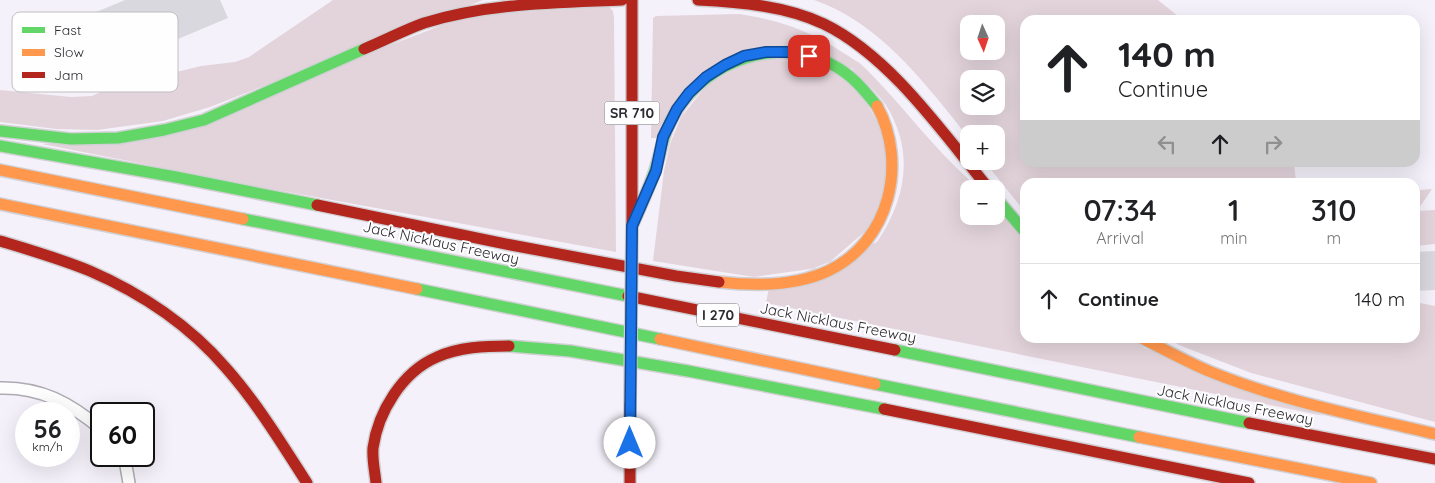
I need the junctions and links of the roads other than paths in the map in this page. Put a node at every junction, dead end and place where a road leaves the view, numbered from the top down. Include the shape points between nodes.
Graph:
1 (622, 0) edge
2 (632, 0) edge
3 (698, 0) edge
4 (0, 131) edge
5 (0, 146) edge
6 (0, 170) edge
7 (982, 180) edge
8 (0, 204) edge
9 (1005, 209) edge
10 (632, 226) junction
11 (1020, 226) edge
12 (0, 241) edge
13 (1151, 343) edge
14 (0, 388) edge
15 (90, 420) edge
16 (1435, 434) edge
17 (1435, 459) edge
18 (126, 467) edge
19 (129, 483) edge
20 (307, 483) edge
21 (376, 483) edge
22 (630, 483) edge
23 (1249, 483) edge
24 (1371, 483) edge

1 - 4 main road via 520,4 466,12 431,22 204,120 164,130 118,138 72,139
2 - 10 main road, SR 710
3 - 7 main road via 754,5 785,12 824,24 856,44 915,100
5 - 10 main road via 692,279 753,284 793,281 834,269 866,241 889,198 893,174 886,123 854,78 830,63 788,52 744,56 706,77 677,109 663,137 656,171
6 - 17 main road, Jack Nicklaus Freeway / I 270
8 - 24 main road, I 270
9 - 11 main road
10 - 22 main road, SR 710, bridge
12 - 20 main road via 78,266 118,284 163,312 203,344 237,381
13 - 16 main road via 1224,377 1310,404
14 - 15 street via 51,396
18 - 19 street
21 - 23 main road via 373,450 377,431 387,406 417,369 436,357 457,350 510,346 730,377

